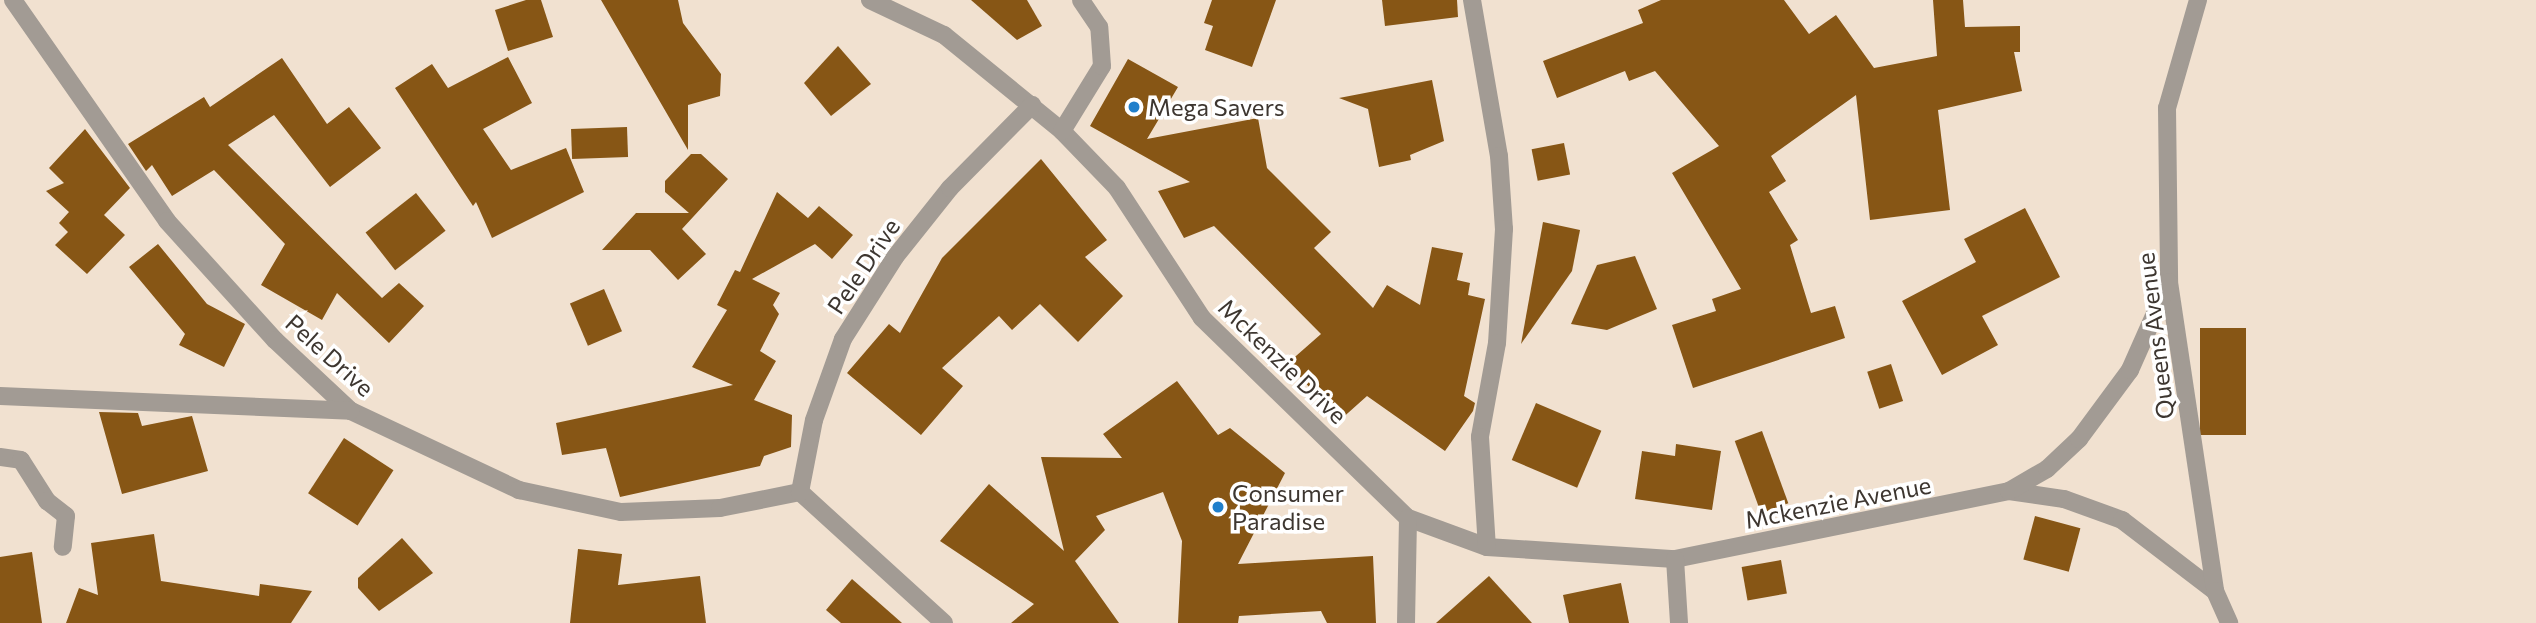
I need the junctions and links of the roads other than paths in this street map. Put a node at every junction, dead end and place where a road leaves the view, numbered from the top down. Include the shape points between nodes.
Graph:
1 (13, 0) edge
2 (870, 0) edge
3 (1081, 0) edge
4 (1472, 0) edge
5 (2197, 0) edge
6 (1032, 105) junction
7 (1062, 131) junction
8 (2169, 282) junction
9 (0, 397) edge
10 (351, 411) junction
11 (0, 457) edge
12 (2009, 491) junction
13 (800, 492) junction
14 (1408, 518) junction
15 (63, 547) dead end
16 (1487, 547) junction
17 (1675, 559) junction
18 (2215, 591) junction
19 (944, 623) edge
20 (1406, 623) edge
21 (1679, 623) edge
22 (2229, 623) edge

1 - 10 street, Pele Drive via 167,221 275,340
2 - 6 street, Mckenzie Drive via 944,35
3 - 7 street via 1099,27 1102,66
4 - 16 street via 1499,156 1504,229 1497,343 1480,437
5 - 8 street, Queens Avenue via 2168,108
6 - 7 street, Mckenzie Drive
6 - 13 street, Pele Drive via 910,237 843,340 814,420
7 - 14 street, Mckenzie Drive via 1117,188 1202,318
8 - 12 street, Mckenzie Avenue via 2130,370 2079,439 2047,469
8 - 18 street, Queens Avenue
9 - 10 street
10 - 13 street, Pele Drive via 425,452 519,490 621,512 720,508
11 - 15 street via 21,460 47,501 66,516
12 - 17 street, Mckenzie Avenue
12 - 18 street, Mckenzie Avenue via 2064,499 2122,520
13 - 19 street
14 - 16 street, Mckenzie Drive
14 - 20 street
16 - 17 street, Mckenzie Drive
17 - 21 street
18 - 22 street, Queens Avenue

